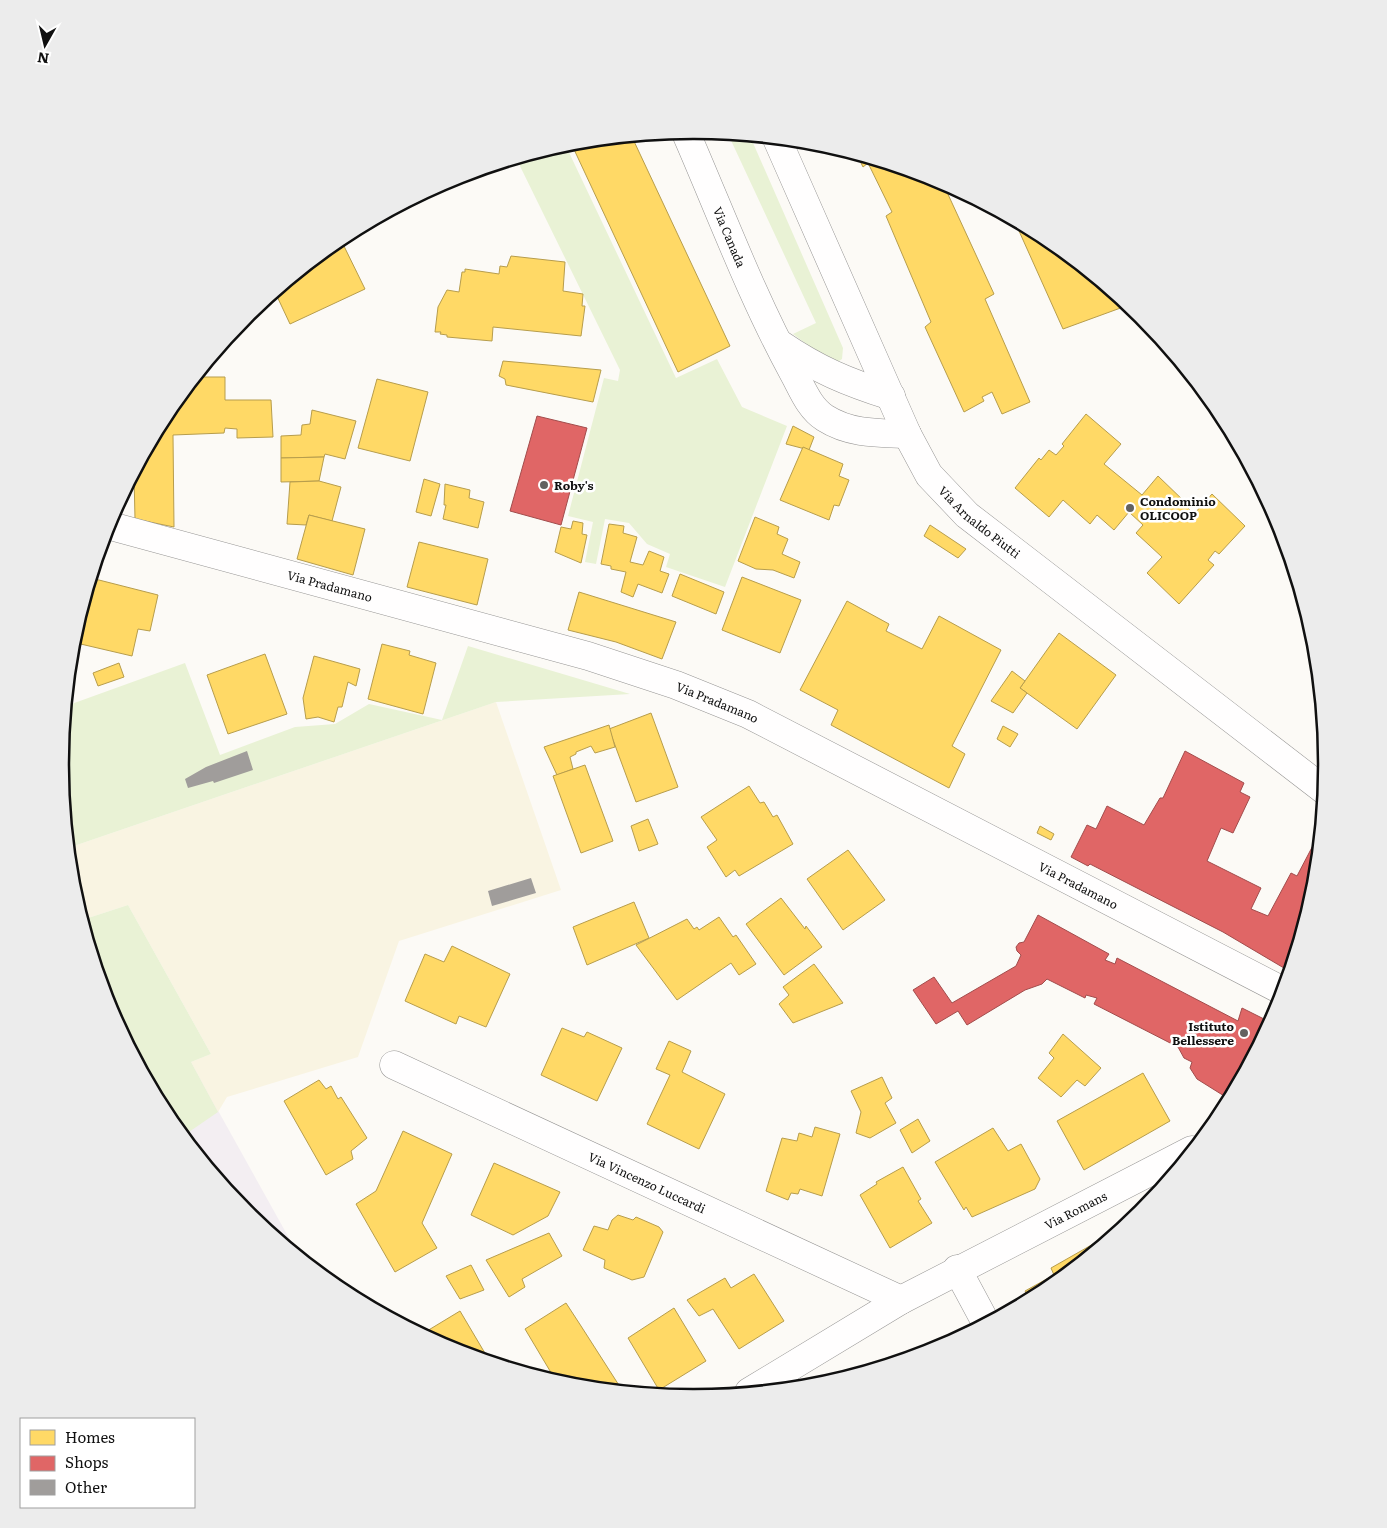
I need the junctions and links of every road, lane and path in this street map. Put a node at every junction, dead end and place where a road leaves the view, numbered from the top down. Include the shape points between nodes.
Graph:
1 (689, 139) edge
2 (781, 146) edge
3 (777, 341) junction
4 (891, 396) junction
5 (906, 434) junction
6 (116, 526) edge
7 (1317, 785) edge
8 (1277, 988) edge
9 (394, 1065) dead end
10 (1179, 1157) edge
11 (957, 1270) junction
12 (901, 1300) junction
13 (983, 1317) edge
14 (762, 1384) edge

1 - 3 street, Via Canada
2 - 4 street, Via Arnaldo Piutti
3 - 4 street via 808,363 842,380
3 - 5 street, Via Canada via 812,407 824,418 846,428 870,433
4 - 5 street, Via Arnaldo Piutti
5 - 7 street, Via Arnaldo Piutti via 930,475 967,515
6 - 8 street, Via Pradamano via 588,656 676,685 748,714
9 - 12 street, Via Vincenzo Luccardi
10 - 11 street, Via Romans
11 - 12 street, Via Romans
11 - 13 street
12 - 14 street, Via Romans

